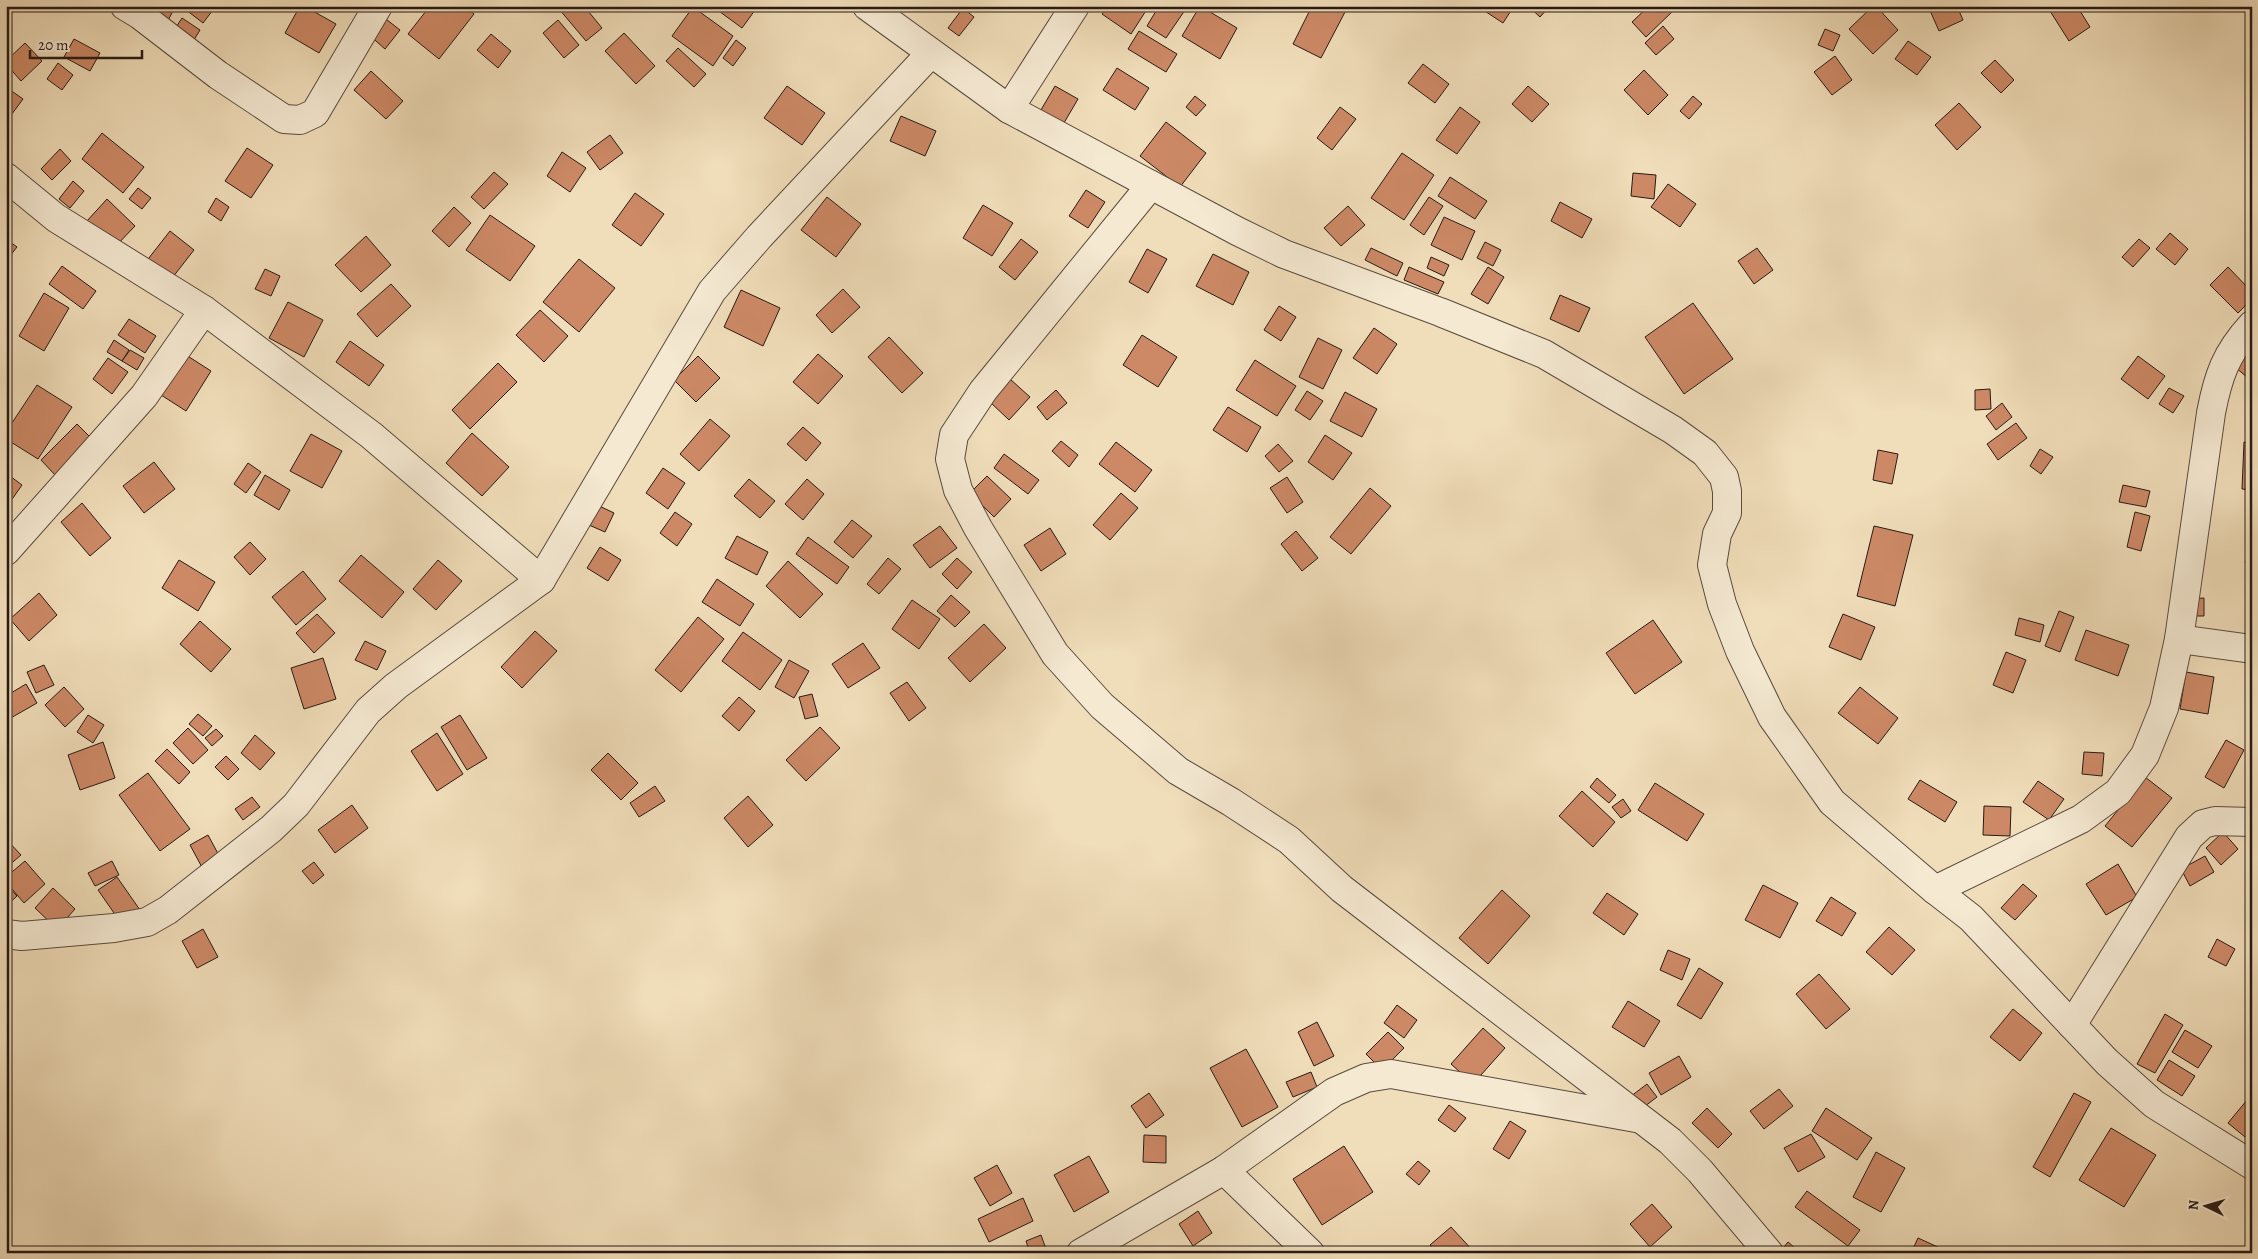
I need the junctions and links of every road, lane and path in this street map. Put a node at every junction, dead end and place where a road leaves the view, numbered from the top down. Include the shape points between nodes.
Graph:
1 (125, 6) edge
2 (378, 6) edge
3 (867, 6) edge
4 (1075, 6) edge
5 (931, 53) junction
6 (1009, 109) junction
7 (6, 177) edge
8 (1152, 185) junction
9 (204, 310) junction
10 (2252, 324) edge
11 (6, 552) edge
12 (541, 580) junction
13 (2179, 639) junction
14 (2252, 649) edge
15 (2252, 822) edge
16 (1935, 890) junction
17 (6, 934) edge
18 (2072, 1025) junction
19 (1641, 1119) junction
20 (2252, 1165) edge
21 (1224, 1170) junction
22 (1081, 1253) edge
23 (1310, 1253) edge
24 (1769, 1253) edge

1 - 2 street via 284,119 300,120 315,113
3 - 5 street
4 - 6 street
5 - 6 street
5 - 12 street via 712,291
6 - 8 street
7 - 9 street via 56,218
8 - 16 street via 1284,254 1544,354 1673,430 1705,453 1724,477 1727,491 1727,513 1717,534 1712,565 1740,651 1772,717 1832,802
8 - 19 street via 984,390 954,435 950,459 958,490 1055,654 1102,706 1178,771 1289,840 1342,889
9 - 11 street via 144,396
9 - 12 street via 371,435
10 - 13 street via 2236,342 2218,379
12 - 17 street via 396,686 368,711 296,805 271,829 168,910 147,922 114,928 22,936
13 - 14 street
13 - 16 street via 2164,708 2145,755 2118,792 2081,819
15 - 18 street via 2215,821 2203,824 2189,837
16 - 18 street via 1971,918
18 - 20 street via 2154,1104
19 - 21 street via 1391,1074 1366,1078 1334,1092
19 - 24 street via 1670,1141 1700,1171
21 - 22 street
21 - 23 street

